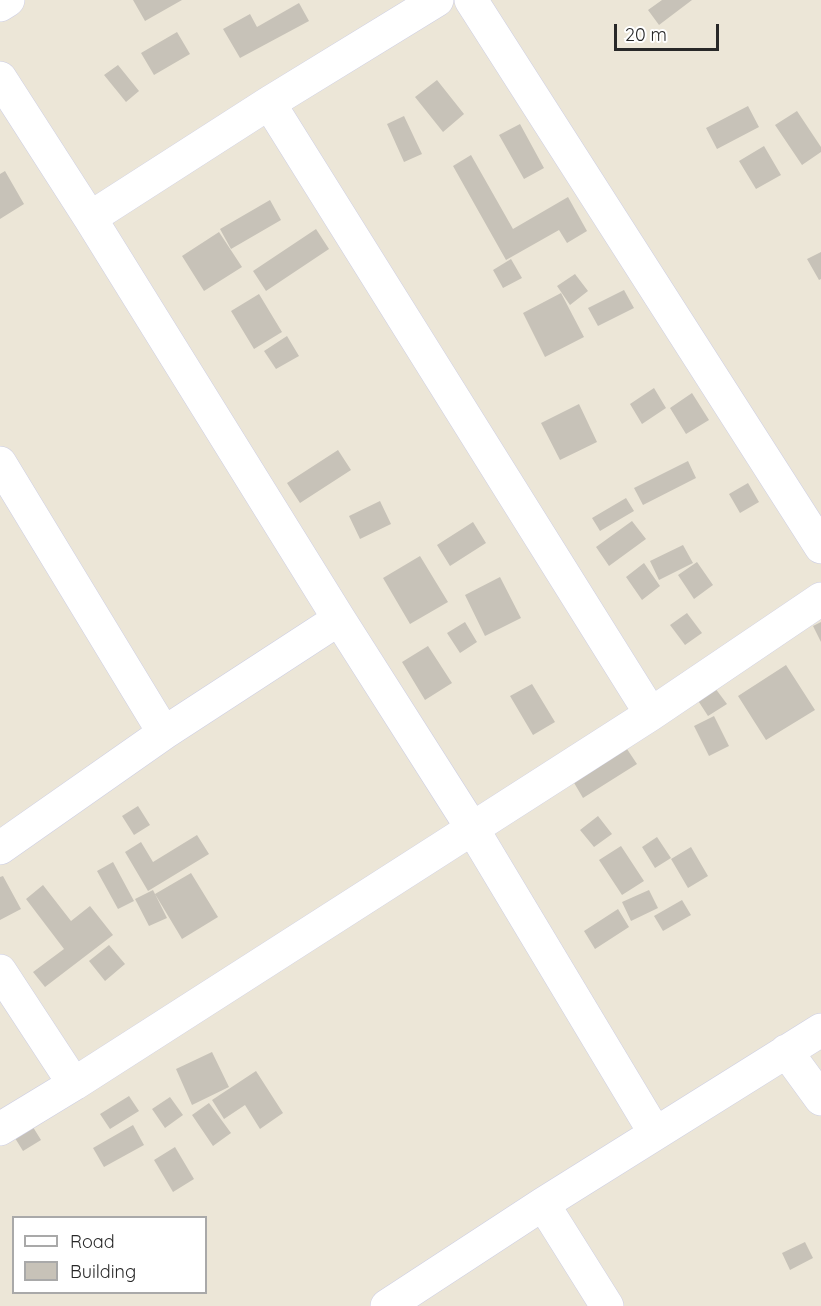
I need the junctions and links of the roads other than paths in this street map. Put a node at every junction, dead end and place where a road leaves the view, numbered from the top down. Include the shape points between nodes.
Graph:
1 (8, 0) edge
2 (437, 0) edge
3 (471, 0) edge
4 (0, 5) edge
5 (0, 78) edge
6 (270, 103) junction
7 (90, 218) junction
8 (0, 463) edge
9 (821, 547) edge
10 (821, 599) edge
11 (339, 619) junction
12 (651, 714) junction
13 (164, 733) junction
14 (472, 828) junction
15 (0, 848) edge
16 (0, 971) edge
17 (821, 1030) edge
18 (786, 1051) junction
19 (74, 1084) junction
20 (821, 1099) edge
21 (0, 1129) edge
22 (655, 1133) junction
23 (543, 1204) junction
24 (387, 1306) edge
25 (607, 1306) edge

1 - 4 street
2 - 6 street
3 - 9 street
5 - 7 street
6 - 7 street
6 - 12 street
7 - 11 street
8 - 13 street
10 - 12 street
11 - 13 street
11 - 14 street
12 - 14 street
13 - 15 street
14 - 19 street
14 - 22 street
16 - 19 street
17 - 18 street
18 - 20 street
18 - 22 street
19 - 21 street
22 - 23 street
23 - 24 street
23 - 25 street

